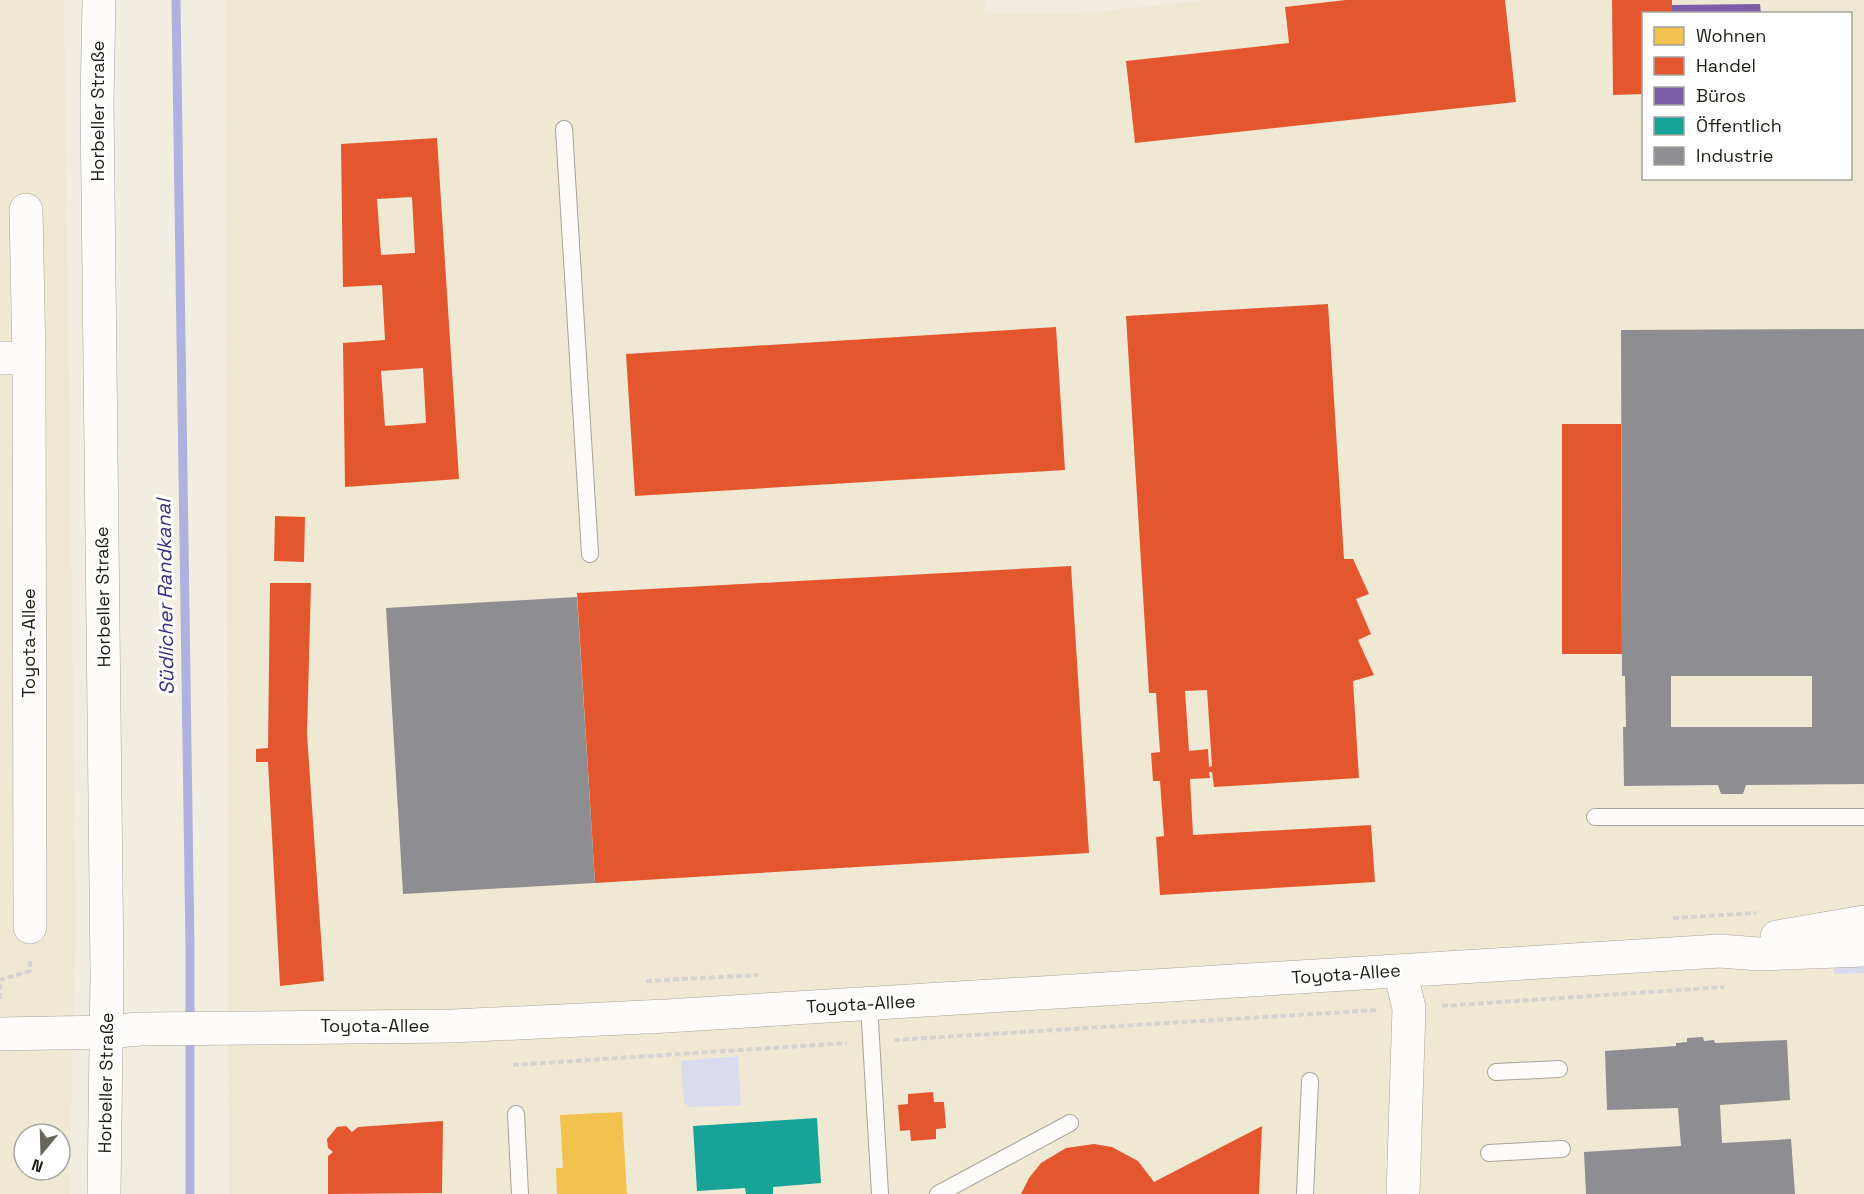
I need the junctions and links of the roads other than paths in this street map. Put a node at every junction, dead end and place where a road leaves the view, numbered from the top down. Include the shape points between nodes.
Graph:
1 (99, 0) edge
2 (564, 129) dead end
3 (26, 210) dead end
4 (14, 358) edge
5 (590, 554) dead end
6 (1595, 817) dead end
7 (1864, 817) edge
8 (1864, 922) edge
9 (30, 927) road end
10 (1864, 950) edge
11 (1720, 951) junction
12 (1400, 971) junction
13 (869, 1004) junction
14 (107, 1032) junction
15 (0, 1034) edge
16 (1559, 1070) dead end
17 (1496, 1072) dead end
18 (1310, 1081) dead end
19 (516, 1114) dead end
20 (1070, 1123) dead end
21 (1562, 1149) dead end
22 (1489, 1153) dead end
23 (104, 1194) edge
24 (520, 1194) edge
25 (880, 1194) edge
26 (938, 1194) edge
27 (1305, 1194) edge
28 (1403, 1194) edge

1 - 14 street, Horbeller Straße
2 - 5 lane
3 - 4 street, Toyota-Allee
4 - 9 street, Toyota-Allee
6 - 7 lane
8 - 11 street, Toyota-Allee
10 - 11 street, Toyota-Allee via 1770,954
11 - 12 street, Toyota-Allee
12 - 13 street, Toyota-Allee
12 - 28 street via 1409,1008
13 - 14 street, Toyota-Allee via 453,1026
13 - 25 lane
14 - 15 street, Toyota-Allee
14 - 23 street, Horbeller Straße
16 - 17 lane
18 - 27 lane
19 - 24 lane
20 - 26 lane
21 - 22 lane

